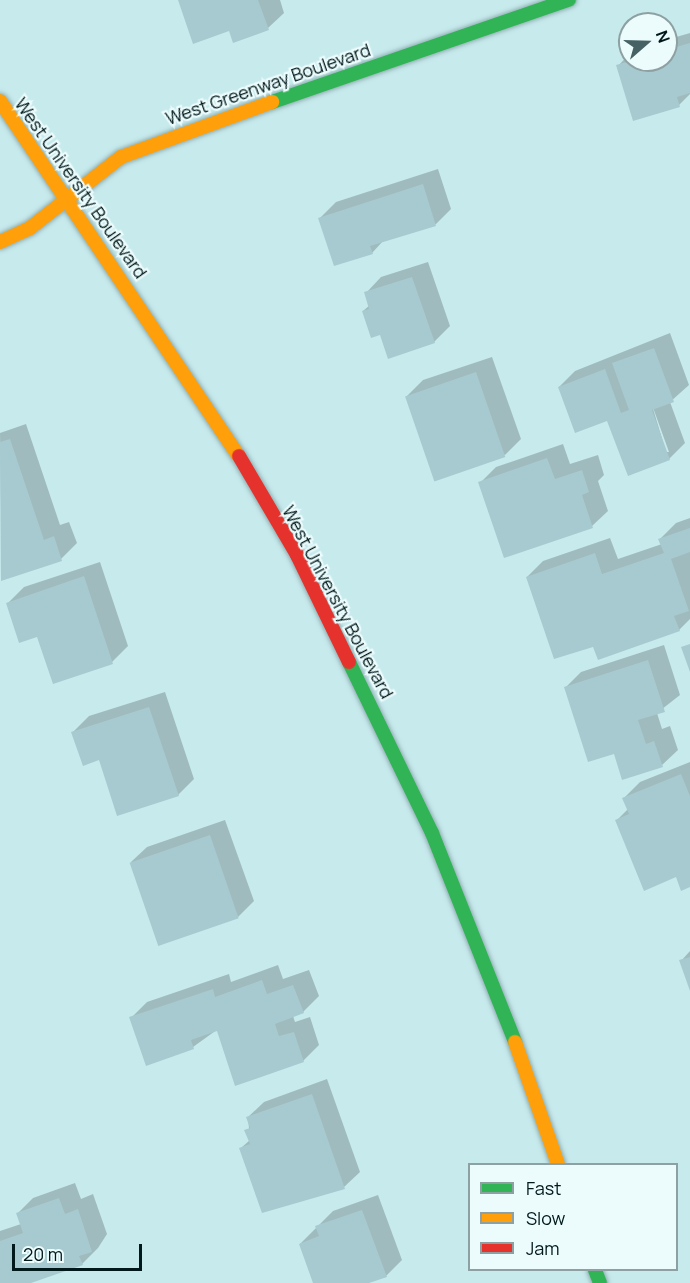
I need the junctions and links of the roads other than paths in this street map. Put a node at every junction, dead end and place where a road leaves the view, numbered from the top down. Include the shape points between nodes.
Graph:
1 (569, 0) edge
2 (0, 101) edge
3 (69, 198) junction
4 (0, 242) edge
5 (558, 1163) edge

1 - 3 street, West Greenway Boulevard via 143,146 121,157
2 - 3 street, West University Boulevard
3 - 4 street, West Greenway Boulevard via 30,228
3 - 5 street, West University Boulevard via 221,425 297,555 362,683 432,833 501,1000

